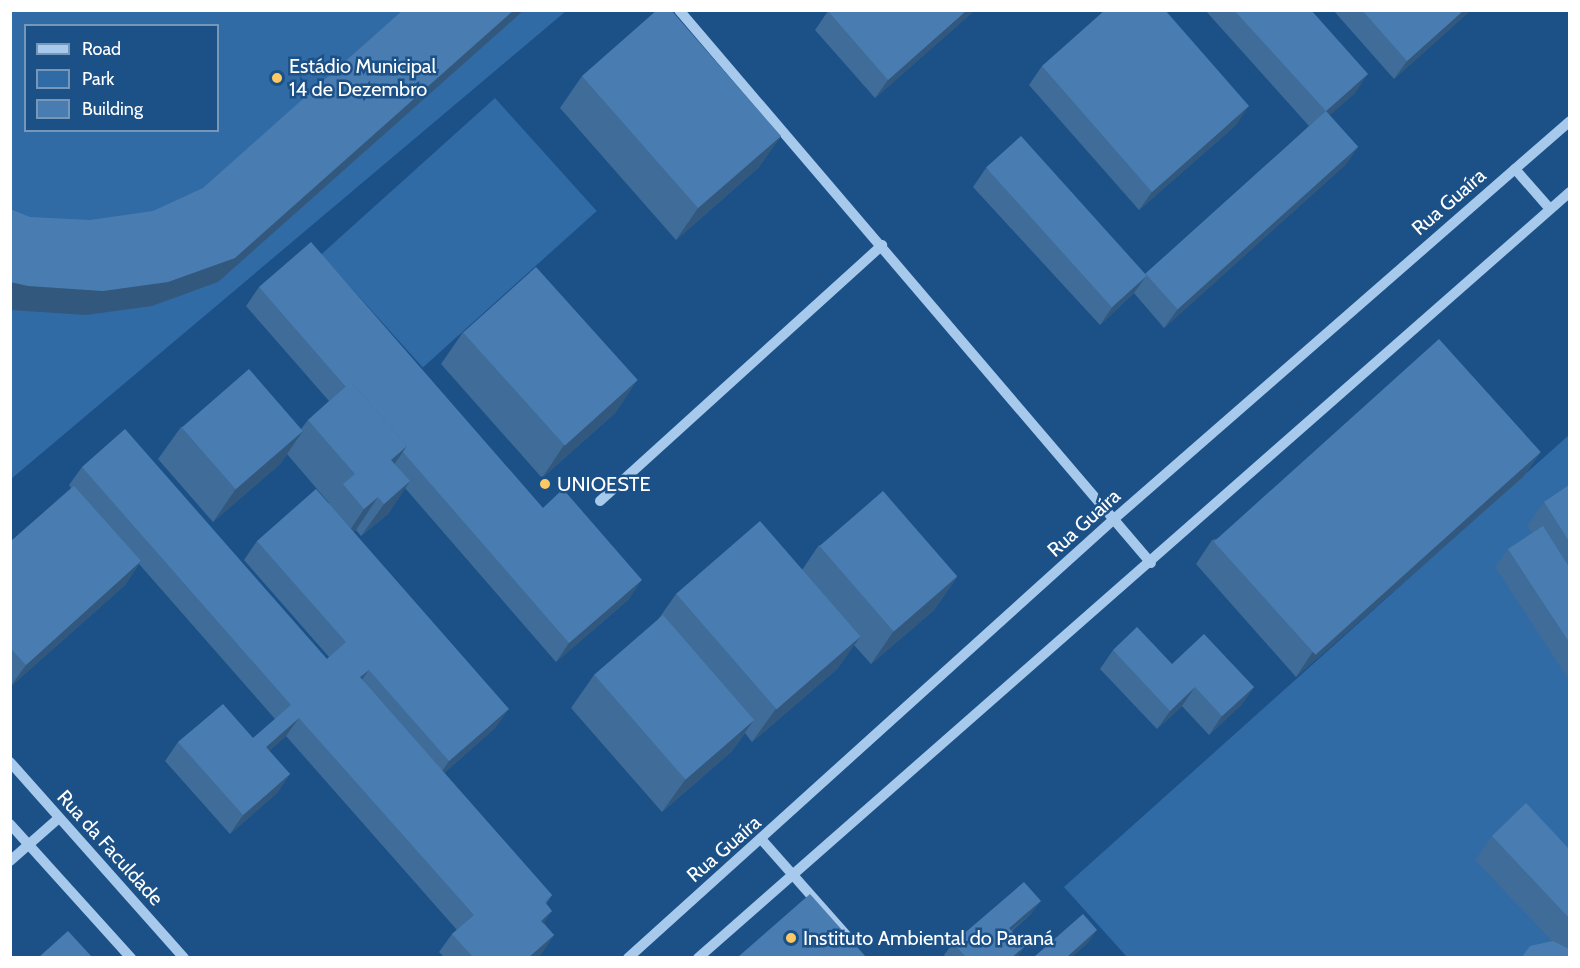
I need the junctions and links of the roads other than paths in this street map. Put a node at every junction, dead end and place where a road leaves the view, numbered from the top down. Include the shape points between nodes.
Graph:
1 (679, 10) edge
2 (1569, 121) edge
3 (1515, 169) junction
4 (1569, 192) edge
5 (1550, 209) junction
6 (882, 245) junction
7 (600, 501) dead end
8 (1114, 519) junction
9 (1151, 563) junction
10 (10, 762) edge
11 (59, 818) junction
12 (10, 824) edge
13 (762, 840) junction
14 (28, 845) junction
15 (10, 861) edge
16 (795, 876) junction
17 (858, 948) edge
18 (131, 957) edge
19 (184, 957) edge
20 (628, 957) edge
21 (698, 957) edge

1 - 6 street
2 - 3 street, Rua Guaíra
3 - 5 street
3 - 8 street, Rua Guaíra
4 - 5 street
5 - 9 street
6 - 7 street
6 - 8 street
8 - 9 street
8 - 13 street, Rua Guaíra
9 - 16 street
10 - 11 street, Rua da Faculdade
11 - 14 street
11 - 19 street, Rua da Faculdade
12 - 14 street
13 - 16 street
13 - 20 street, Rua Guaíra
14 - 15 street
14 - 18 street
16 - 17 street
16 - 21 street

